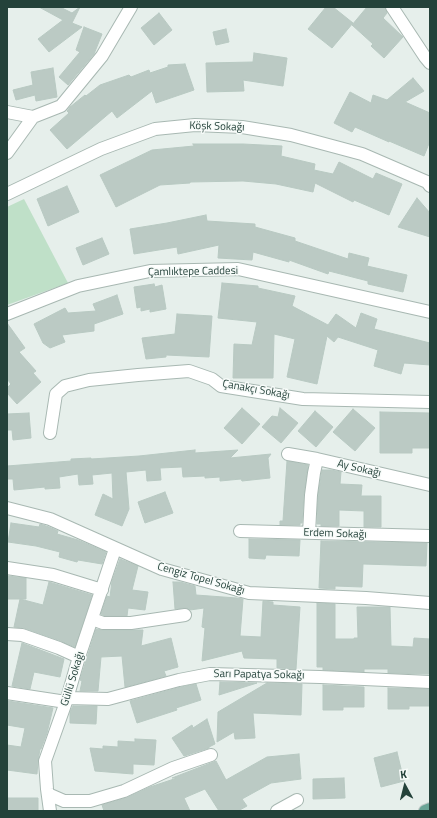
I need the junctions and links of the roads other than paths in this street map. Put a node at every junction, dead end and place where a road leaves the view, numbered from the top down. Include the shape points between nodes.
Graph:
1 (131, 7) edge
2 (392, 7) edge
3 (430, 63) edge
4 (7, 112) edge
5 (32, 117) junction
6 (7, 153) edge
7 (429, 182) edge
8 (7, 194) edge
9 (430, 312) edge
10 (7, 314) edge
11 (430, 402) edge
12 (50, 433) dead end
13 (288, 454) dead end
14 (317, 459) junction
15 (430, 486) edge
16 (7, 508) edge
17 (240, 531) dead end
18 (309, 533) junction
19 (430, 536) edge
20 (115, 548) junction
21 (7, 568) edge
22 (102, 590) junction
23 (430, 603) edge
24 (185, 615) dead end
25 (92, 619) junction
26 (7, 634) edge
27 (79, 657) junction
28 (430, 682) edge
29 (7, 693) edge
30 (67, 700) junction
31 (211, 755) dead end
32 (48, 794) junction
33 (297, 800) dead end
34 (430, 809) edge
35 (50, 811) edge
36 (277, 811) edge
37 (425, 811) edge

1 - 5 street via 102,56 61,106
2 - 3 street
4 - 5 street
5 - 6 street
7 - 8 street, Köşk Sokağı via 362,154 291,135 242,127 195,125 155,129 101,149
9 - 10 street, Çamlıktepe Caddesi via 238,269 150,271 78,286
11 - 12 street, Çanakçı Sokağı via 303,398 221,386 212,379 189,371 138,375 89,380 65,386 56,394
13 - 14 street, Ay Sokağı
14 - 15 street, Ay Sokağı
14 - 18 street via 311,494
16 - 20 street, Cengiz Topel Sokağı via 50,519
17 - 18 street, Erdem Sokağı
18 - 19 street, Erdem Sokağı
20 - 22 street, Güllü Sokağı
20 - 23 street, Cengiz Topel Sokağı via 162,568 249,593
21 - 22 street via 53,575
22 - 25 street, Güllü Sokağı
24 - 25 street via 131,623 103,623
25 - 27 street, Güllü Sokağı
26 - 27 street via 22,635
27 - 30 street, Güllü Sokağı
28 - 30 street, Sarı Papatya Sokağı via 210,674 108,699
29 - 30 street, Sarı Papatya Sokağı
30 - 32 street, Güllü Sokağı via 45,761
31 - 32 street via 172,768 124,791 90,801 64,801
32 - 35 street, Güllü Sokağı
33 - 36 street
34 - 37 main road

